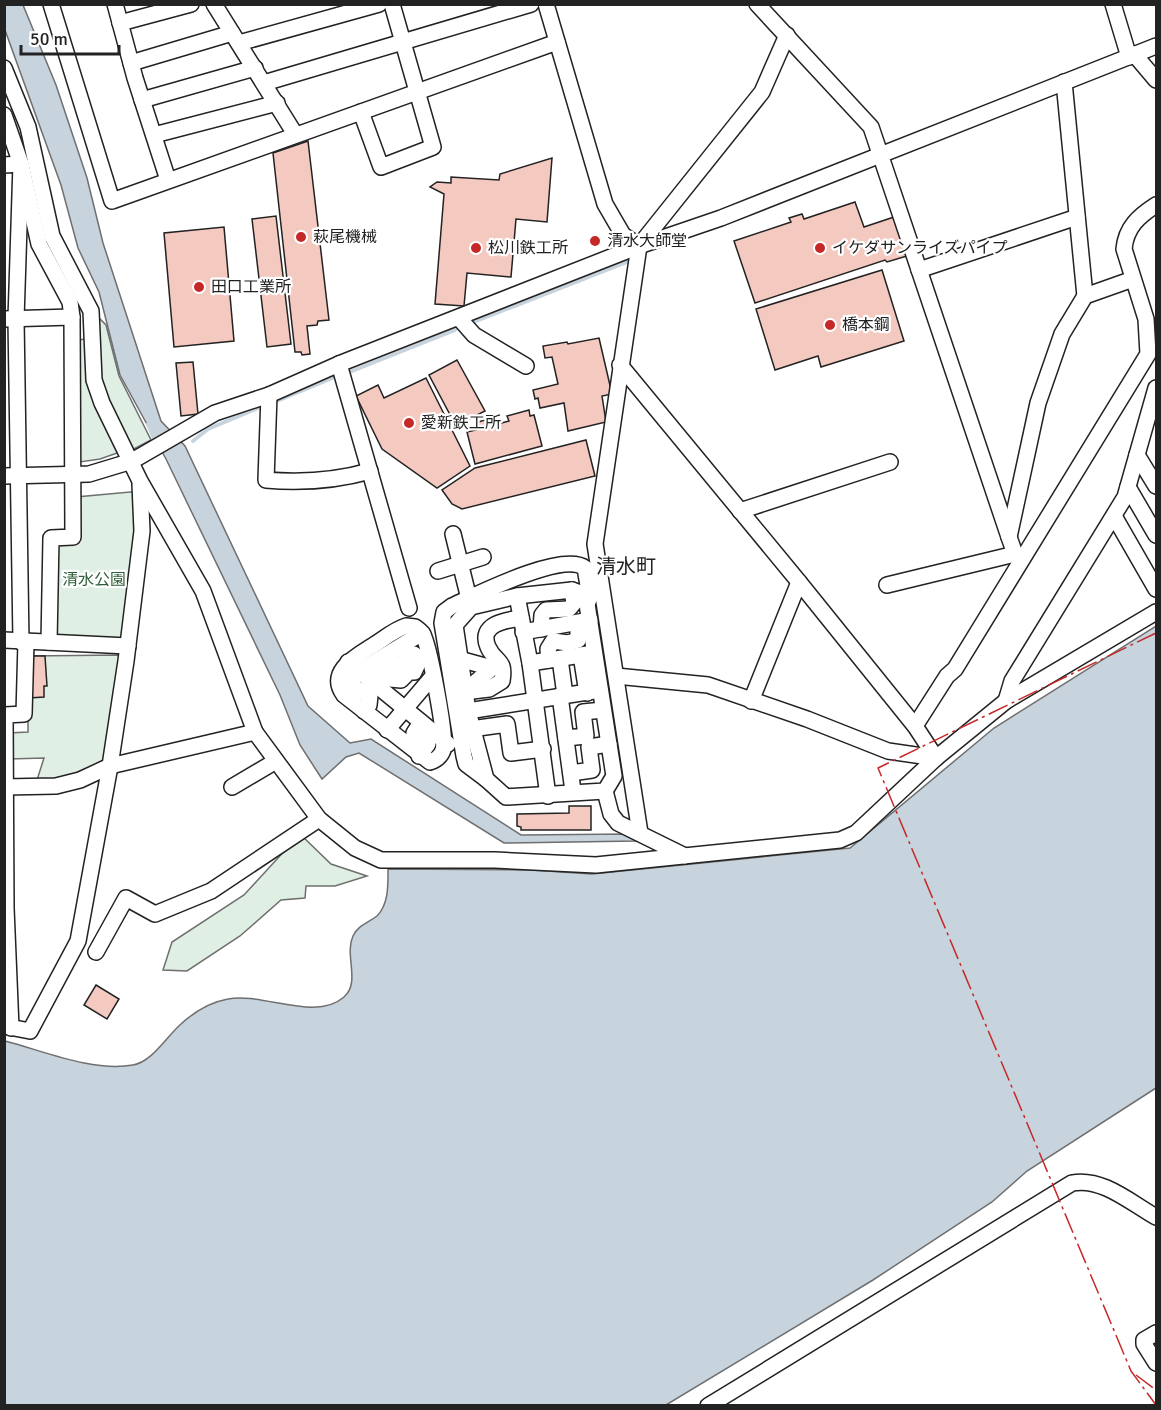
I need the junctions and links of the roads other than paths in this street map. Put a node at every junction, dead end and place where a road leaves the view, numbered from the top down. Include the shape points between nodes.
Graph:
1 (51, 4) edge
2 (115, 4) edge
3 (191, 4) edge
4 (379, 4) edge
5 (392, 4) edge
6 (531, 4) edge
7 (546, 4) edge
8 (758, 4) edge
9 (1113, 4) edge
10 (219, 6) edge
11 (120, 24) junction
12 (787, 35) junction
13 (235, 38) junction
14 (402, 42) junction
15 (557, 42) junction
16 (1156, 46) edge
17 (1132, 56) junction
18 (131, 63) junction
19 (4, 68) edge
20 (255, 68) junction
21 (1156, 80) edge
22 (1064, 82) junction
23 (264, 83) junction
24 (416, 94) junction
25 (142, 100) junction
26 (277, 103) junction
27 (361, 112) junction
28 (4, 115) edge
29 (295, 134) junction
30 (154, 135) junction
31 (879, 155) junction
32 (21, 164) junction
33 (4, 165) edge
34 (168, 180) junction
35 (1156, 206) edge
36 (1077, 216) junction
37 (639, 246) junction
38 (920, 270) junction
39 (1133, 279) junction
40 (1085, 296) junction
41 (72, 317) junction
42 (459, 318) junction
43 (10, 319) edge
44 (1152, 359) edge
45 (339, 364) junction
46 (620, 365) junction
47 (526, 366) dead end
48 (1156, 388) edge
49 (269, 395) junction
50 (1137, 455) junction
51 (132, 461) junction
52 (890, 462) dead end
53 (370, 471) junction
54 (4, 476) edge
55 (21, 476) junction
56 (73, 476) junction
57 (140, 481) junction
58 (1156, 486) edge
59 (1128, 487) junction
60 (740, 511) junction
61 (1114, 516) junction
62 (453, 534) dead end
63 (1156, 535) edge
64 (1009, 537) junction
65 (483, 557) dead end
66 (1018, 557) junction
67 (460, 564) junction
68 (438, 571) dead end
69 (799, 582) junction
70 (886, 585) dead end
71 (1156, 589) edge
72 (572, 590) junction
73 (517, 596) junction
74 (470, 603) junction
75 (587, 603) junction
76 (409, 608) dead end
77 (1156, 612) edge
78 (584, 621) junction
79 (522, 625) junction
80 (542, 629) junction
81 (422, 633) junction
82 (4, 640) edge
83 (23, 642) junction
84 (49, 642) junction
85 (128, 646) junction
86 (588, 654) junction
87 (459, 659) junction
88 (554, 659) junction
89 (530, 663) junction
90 (359, 671) junction
91 (407, 672) junction
92 (433, 676) junction
93 (616, 676) junction
94 (421, 691) junction
95 (464, 692) junction
96 (593, 692) junction
97 (563, 696) junction
98 (391, 697) junction
99 (534, 699) junction
100 (751, 701) junction
101 (1006, 701) junction
102 (406, 709) junction
103 (603, 710) junction
104 (468, 711) junction
105 (369, 715) junction
106 (421, 722) junction
107 (915, 726) junction
108 (471, 729) junction
109 (387, 730) junction
110 (255, 732) junction
111 (566, 738) junction
112 (444, 741) junction
113 (609, 744) junction
114 (543, 750) junction
115 (419, 756) junction
116 (464, 756) junction
117 (936, 758) junction
118 (276, 761) junction
119 (110, 765) junction
120 (571, 773) junction
121 (486, 779) junction
122 (5, 787) edge
123 (232, 787) dead end
124 (605, 790) junction
125 (573, 791) junction
126 (548, 796) junction
127 (318, 819) junction
128 (640, 833) junction
129 (685, 856) junction
130 (5, 908) edge
131 (96, 952) dead end
132 (8, 1027) edge
133 (1156, 1217) edge
134 (1156, 1333) edge
135 (1156, 1363) edge
136 (708, 1406) edge

1 - 34 street via 112,201
2 - 11 street
3 - 11 street
4 - 13 street
5 - 14 street
6 - 14 street
7 - 15 street
8 - 12 street
9 - 17 street
10 - 13 street
11 - 18 street
12 - 31 street via 871,127
12 - 37 street via 762,92
13 - 18 street
13 - 20 street
14 - 23 street
14 - 24 street
15 - 24 street
15 - 37 street via 605,204 623,235
16 - 17 street
17 - 21 street
17 - 22 street
18 - 25 street
19 - 51 street via 28,127 52,236 91,311 94,380
20 - 23 street
20 - 25 street
22 - 31 street
22 - 36 street
23 - 26 street
24 - 27 street
24 - 27 street via 433,147 381,167
25 - 30 street
26 - 29 street
26 - 30 street
27 - 29 street
28 - 32 street
29 - 34 street
30 - 34 street
31 - 37 street
31 - 38 street
32 - 33 street
32 - 41 street via 39,244 70,302
32 - 43 street
35 - 39 street via 1139,216 1126,234 1124,249
36 - 38 street
36 - 40 street
37 - 42 street
37 - 46 street
38 - 64 street
39 - 40 street
39 - 44 street via 1146,319
40 - 64 street via 1048,367
41 - 43 street
41 - 56 street
42 - 45 street
42 - 47 street via 474,334
43 - 55 street
44 - 66 street
45 - 49 street
45 - 53 street
46 - 60 street
46 - 93 street via 595,544
48 - 50 street
49 - 51 street via 215,413
49 - 53 street via 266,480 305,483
50 - 58 street
50 - 59 street
51 - 56 street
51 - 57 street
52 - 60 street
53 - 76 street
54 - 55 street
55 - 56 street
55 - 83 street
56 - 84 street via 73,537 51,538
57 - 85 street via 142,531
57 - 110 street via 203,591
59 - 61 street
59 - 63 street
60 - 69 street
61 - 71 street
61 - 101 street via 1012,681
62 - 67 street
64 - 66 street
65 - 67 street
66 - 70 street
66 - 107 street via 955,669
67 - 68 street
67 - 74 street
69 - 100 street
69 - 107 street
72 - 73 street
72 - 75 street via 581,593
72 - 80 street via 574,603 569,609 546,609
73 - 74 street
73 - 79 street
74 - 75 street via 516,578 571,563 585,568 590,597
74 - 87 street via 455,625
74 - 116 street via 449,607 442,620
75 - 78 street
77 - 101 street
78 - 80 street
78 - 86 street
78 - 88 street via 578,640 553,641 548,649
79 - 80 street
79 - 89 street
79 - 95 street via 500,621 492,626 488,647 504,670 502,681 489,689
81 - 90 street via 415,627 400,628
81 - 91 street via 414,654 404,660
81 - 92 street
82 - 83 street
83 - 84 street
83 - 122 street via 24,714 5,715
84 - 85 street
85 - 119 street
86 - 88 street
86 - 96 street
87 - 95 street
87 - 95 street via 492,668
88 - 89 street
88 - 97 street
89 - 99 street
90 - 91 street via 386,670 390,679 396,680 404,678
90 - 98 street
90 - 105 street via 340,674 340,688
91 - 94 street
92 - 94 street
92 - 112 street
93 - 100 street via 708,685
93 - 128 street
94 - 102 street
95 - 104 street
96 - 97 street
96 - 103 street
97 - 99 street
97 - 111 street
98 - 102 street
98 - 105 street
99 - 104 street
99 - 114 street
100 - 117 street via 888,751
101 - 117 street
102 - 106 street
102 - 109 street
103 - 111 street via 583,712 586,736
103 - 113 street
104 - 108 street
105 - 109 street
106 - 112 street
106 - 115 street via 414,733 428,744
107 - 117 street
108 - 114 street via 507,724 511,753
108 - 121 street
109 - 115 street
110 - 118 street
110 - 119 street
111 - 120 street
112 - 115 street via 437,760 430,762
112 - 116 street
113 - 120 street via 589,747 592,770
113 - 124 street via 614,776
114 - 126 street
116 - 121 street via 466,764
117 - 129 street via 855,833 840,840
118 - 123 street
118 - 127 street
119 - 122 street via 80,780 56,786
119 - 132 street via 78,941 30,1031
120 - 125 street
121 - 126 street via 506,797
122 - 130 street
124 - 125 street
124 - 128 street via 611,814 618,823
125 - 126 street
127 - 129 street via 355,848 381,860 596,865
127 - 131 street via 202,895 155,914 126,898
128 - 129 street
130 - 132 street
133 - 136 street via 1096,1183 1072,1183
134 - 135 street via 1144,1340

